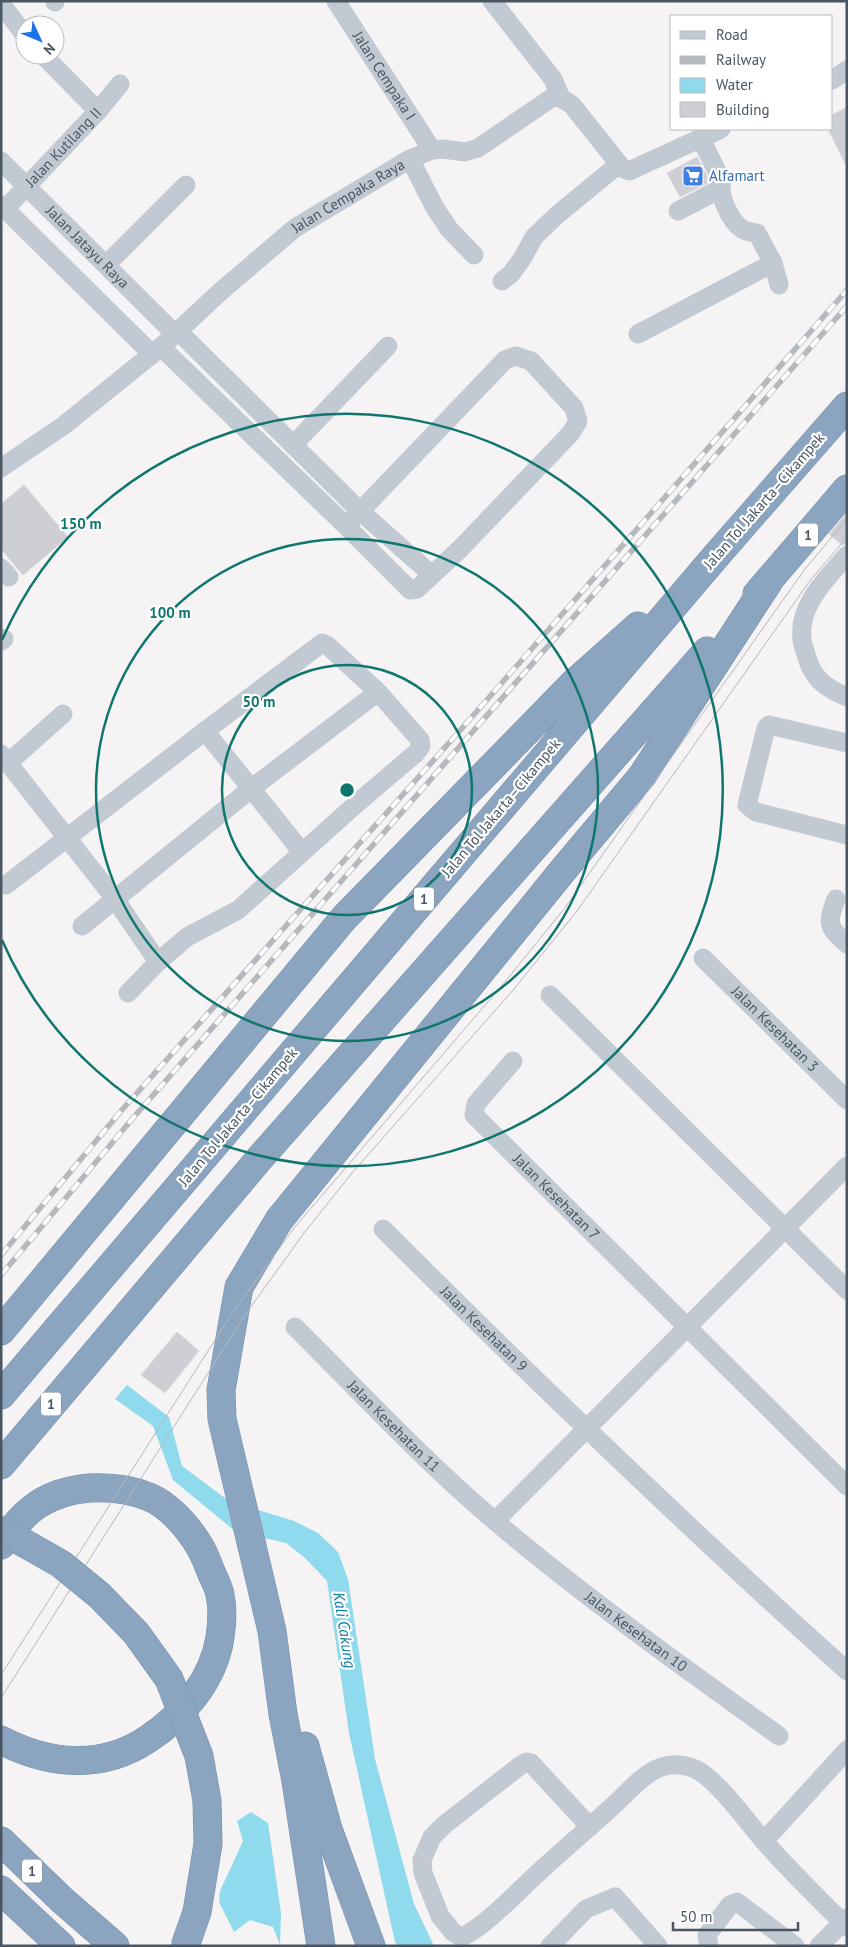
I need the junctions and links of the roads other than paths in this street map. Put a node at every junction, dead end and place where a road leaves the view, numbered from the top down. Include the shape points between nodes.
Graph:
1 (336, 1) edge
2 (492, 1) edge
3 (1, 4) edge
4 (15, 22) edge
5 (53, 65) edge
6 (847, 70) edge
7 (833, 79) edge
8 (120, 84) dead end
9 (561, 98) junction
10 (98, 112) junction
11 (719, 130) edge
12 (700, 138) junction
13 (432, 150) junction
14 (410, 158) junction
15 (1, 161) edge
16 (619, 164) junction
17 (186, 184) dead end
18 (26, 185) junction
19 (720, 189) junction
20 (3, 207) edge
21 (678, 211) dead end
22 (474, 255) dead end
23 (773, 263) junction
24 (106, 265) junction
25 (502, 281) dead end
26 (779, 285) dead end
27 (176, 332) junction
28 (638, 334) dead end
29 (388, 346) dead end
30 (156, 351) junction
31 (847, 406) edge
32 (293, 445) junction
33 (5, 459) edge
34 (847, 489) edge
35 (360, 511) junction
36 (346, 526) junction
37 (716, 556) junction
38 (847, 556) edge
39 (432, 575) junction
40 (769, 581) junction
41 (378, 692) junction
42 (847, 697) edge
43 (63, 714) dead end
44 (205, 731) junction
45 (847, 743) edge
46 (5, 758) edge
47 (252, 788) junction
48 (847, 835) edge
49 (67, 838) junction
50 (302, 852) junction
51 (6, 885) dead end
52 (836, 899) dead end
53 (116, 900) junction
54 (82, 926) dead end
55 (847, 944) edge
56 (702, 958) dead end
57 (158, 962) junction
58 (128, 993) dead end
59 (550, 995) dead end
60 (513, 1061) dead end
61 (847, 1100) edge
62 (847, 1166) edge
63 (383, 1229) dead end
64 (785, 1230) junction
65 (847, 1290) edge
66 (295, 1327) dead end
67 (686, 1328) junction
68 (1, 1331) edge
69 (1, 1395) edge
70 (586, 1429) junction
71 (1, 1465) edge
72 (847, 1486) edge
73 (495, 1521) junction
74 (1, 1530) edge
75 (1, 1545) edge
76 (272, 1634) junction
77 (847, 1671) edge
78 (779, 1736) dead end
79 (1, 1740) edge
80 (847, 1750) edge
81 (590, 1827) junction
82 (1, 1841) edge
83 (764, 1841) junction
84 (1, 1890) edge
85 (845, 1923) edge
86 (708, 1945) edge
87 (61, 1946) edge
88 (115, 1946) edge
89 (185, 1946) edge
90 (321, 1946) edge
91 (371, 1946) edge
92 (550, 1946) edge
93 (658, 1946) edge
94 (794, 1946) edge
95 (819, 1946) edge

1 - 13 street, Jalan Cempaka I
2 - 9 street via 553,79
3 - 4 street
5 - 10 street
6 - 7 street
8 - 10 street, Jalan Kutilang II
9 - 13 street, Jalan Cempaka Raya via 542,103 478,148 464,152
9 - 16 street via 572,105
10 - 18 street, Jalan Kutilang II
11 - 12 street
12 - 16 street via 629,171
12 - 19 street via 722,182
13 - 14 street, Jalan Cempaka Raya
14 - 22 street via 435,208 449,229
14 - 27 street, Jalan Cempaka Raya via 295,228
15 - 18 street, Jalan Jatayu Raya
16 - 25 street via 534,237 522,259
17 - 24 street
18 - 20 street, Jalan Kutilang II
18 - 24 street, Jalan Jatayu Raya
19 - 21 street
19 - 23 street via 723,201 739,227 758,233
20 - 30 street, Jalan Jatayu Raya
23 - 26 street
23 - 28 street
24 - 27 street, Jalan Jatayu Raya
27 - 30 street, Jalan Cempaka Raya
27 - 32 street, Jalan Jatayu Raya
29 - 32 street
30 - 33 street, Jalan Cempaka Raya via 63,426
30 - 36 street, Jalan Jatayu Raya
31 - 37 highway, Jalan Tol Jakarta–Cikampek / 1
32 - 35 street, Jalan Jatayu Raya
34 - 40 highway, 1
35 - 36 street
35 - 39 street, Jalan Jatayu Raya
35 - 39 street via 505,360 516,356 531,361 574,408 578,421 565,439
36 - 39 street, Jalan Jatayu Raya via 410,590 417,589
37 - 68 highway via 575,682 344,918
37 - 69 highway, Jalan Tol Jakarta–Cikampek / 1
38 - 42 street via 816,592 807,609 802,639 816,677 828,689
40 - 71 highway, 1 via 260,1158
40 - 76 highway via 642,776 279,1220 238,1287 221,1390 222,1419
41 - 44 street via 322,643
41 - 47 street
41 - 50 street via 420,740 421,746
43 - 46 street
44 - 47 street
44 - 49 street
45 - 48 street via 769,725 747,805 756,812
46 - 49 street
47 - 50 street
47 - 53 street
49 - 51 street
49 - 53 street
50 - 57 street via 238,910 187,937
52 - 55 street via 829,923
53 - 54 street
53 - 57 street
56 - 61 street, Jalan Kesehatan 3
57 - 58 street
59 - 64 street
60 - 67 street, Jalan Kesehatan 7 via 476,1104 474,1115
62 - 64 street
63 - 70 street, Jalan Kesehatan 9
64 - 65 street
64 - 67 street
66 - 73 street, Jalan Kesehatan 11
67 - 70 street
67 - 72 street
70 - 73 street
70 - 77 street, Jalan Kesehatan 9 via 735,1571
73 - 78 street, Jalan Kesehatan 10 via 629,1627
74 - 89 highway, bridge via 61,1564 99,1595 136,1633 169,1679 199,1756 207,1801 208,1844 197,1912
75 - 79 highway via 26,1514 48,1497 68,1490 101,1487 150,1497 178,1519 201,1547 220,1594 222,1619 220,1638 206,1681 174,1719 132,1750 98,1760 57,1760
76 - 90 highway
76 - 91 highway via 328,1829
80 - 83 street
81 - 81 street via 531,1763 521,1765 444,1825 430,1841 422,1860 440,1916 453,1932 460,1936 468,1934
81 - 83 street via 658,1768 684,1765 698,1770 710,1780
82 - 88 highway, 1
83 - 85 street
84 - 87 highway, 1
85 - 95 street
86 - 94 street via 707,1935 730,1905 737,1902
92 - 93 street via 586,1909 615,1897

